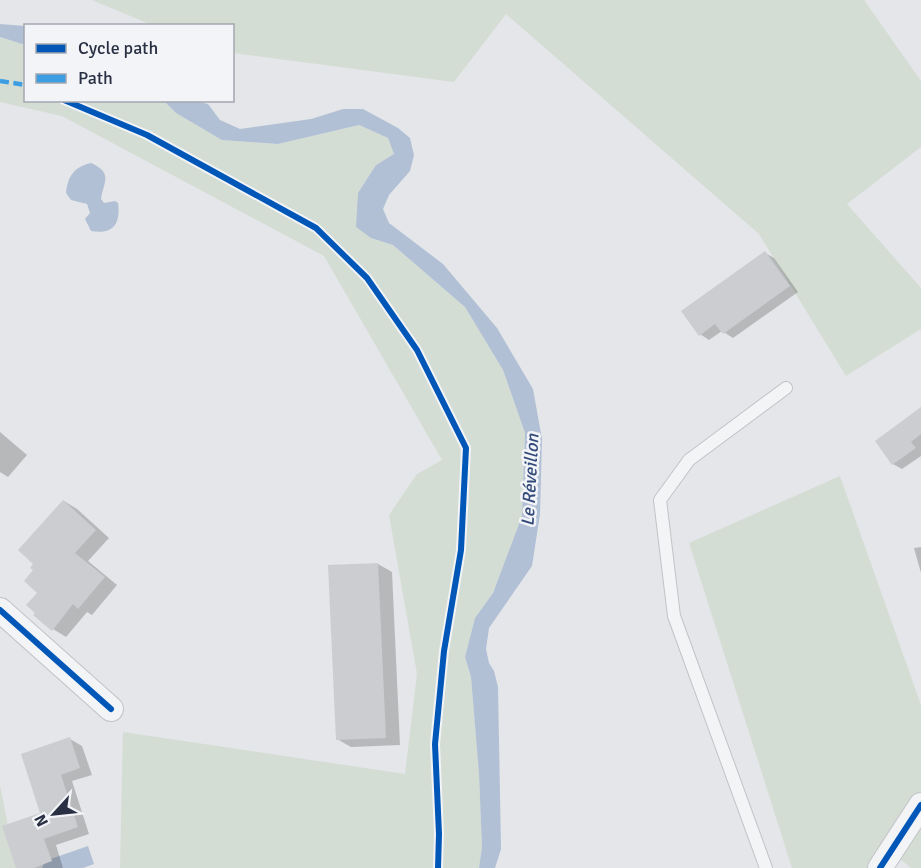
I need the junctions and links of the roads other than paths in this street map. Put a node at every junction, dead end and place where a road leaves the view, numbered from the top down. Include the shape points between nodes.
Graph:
1 (786, 388) dead end
2 (0, 610) edge
3 (111, 709) dead end
4 (921, 805) edge
5 (883, 867) edge
6 (766, 868) edge

1 - 6 lane via 688,460 660,500 674,616
2 - 3 street
4 - 5 street

